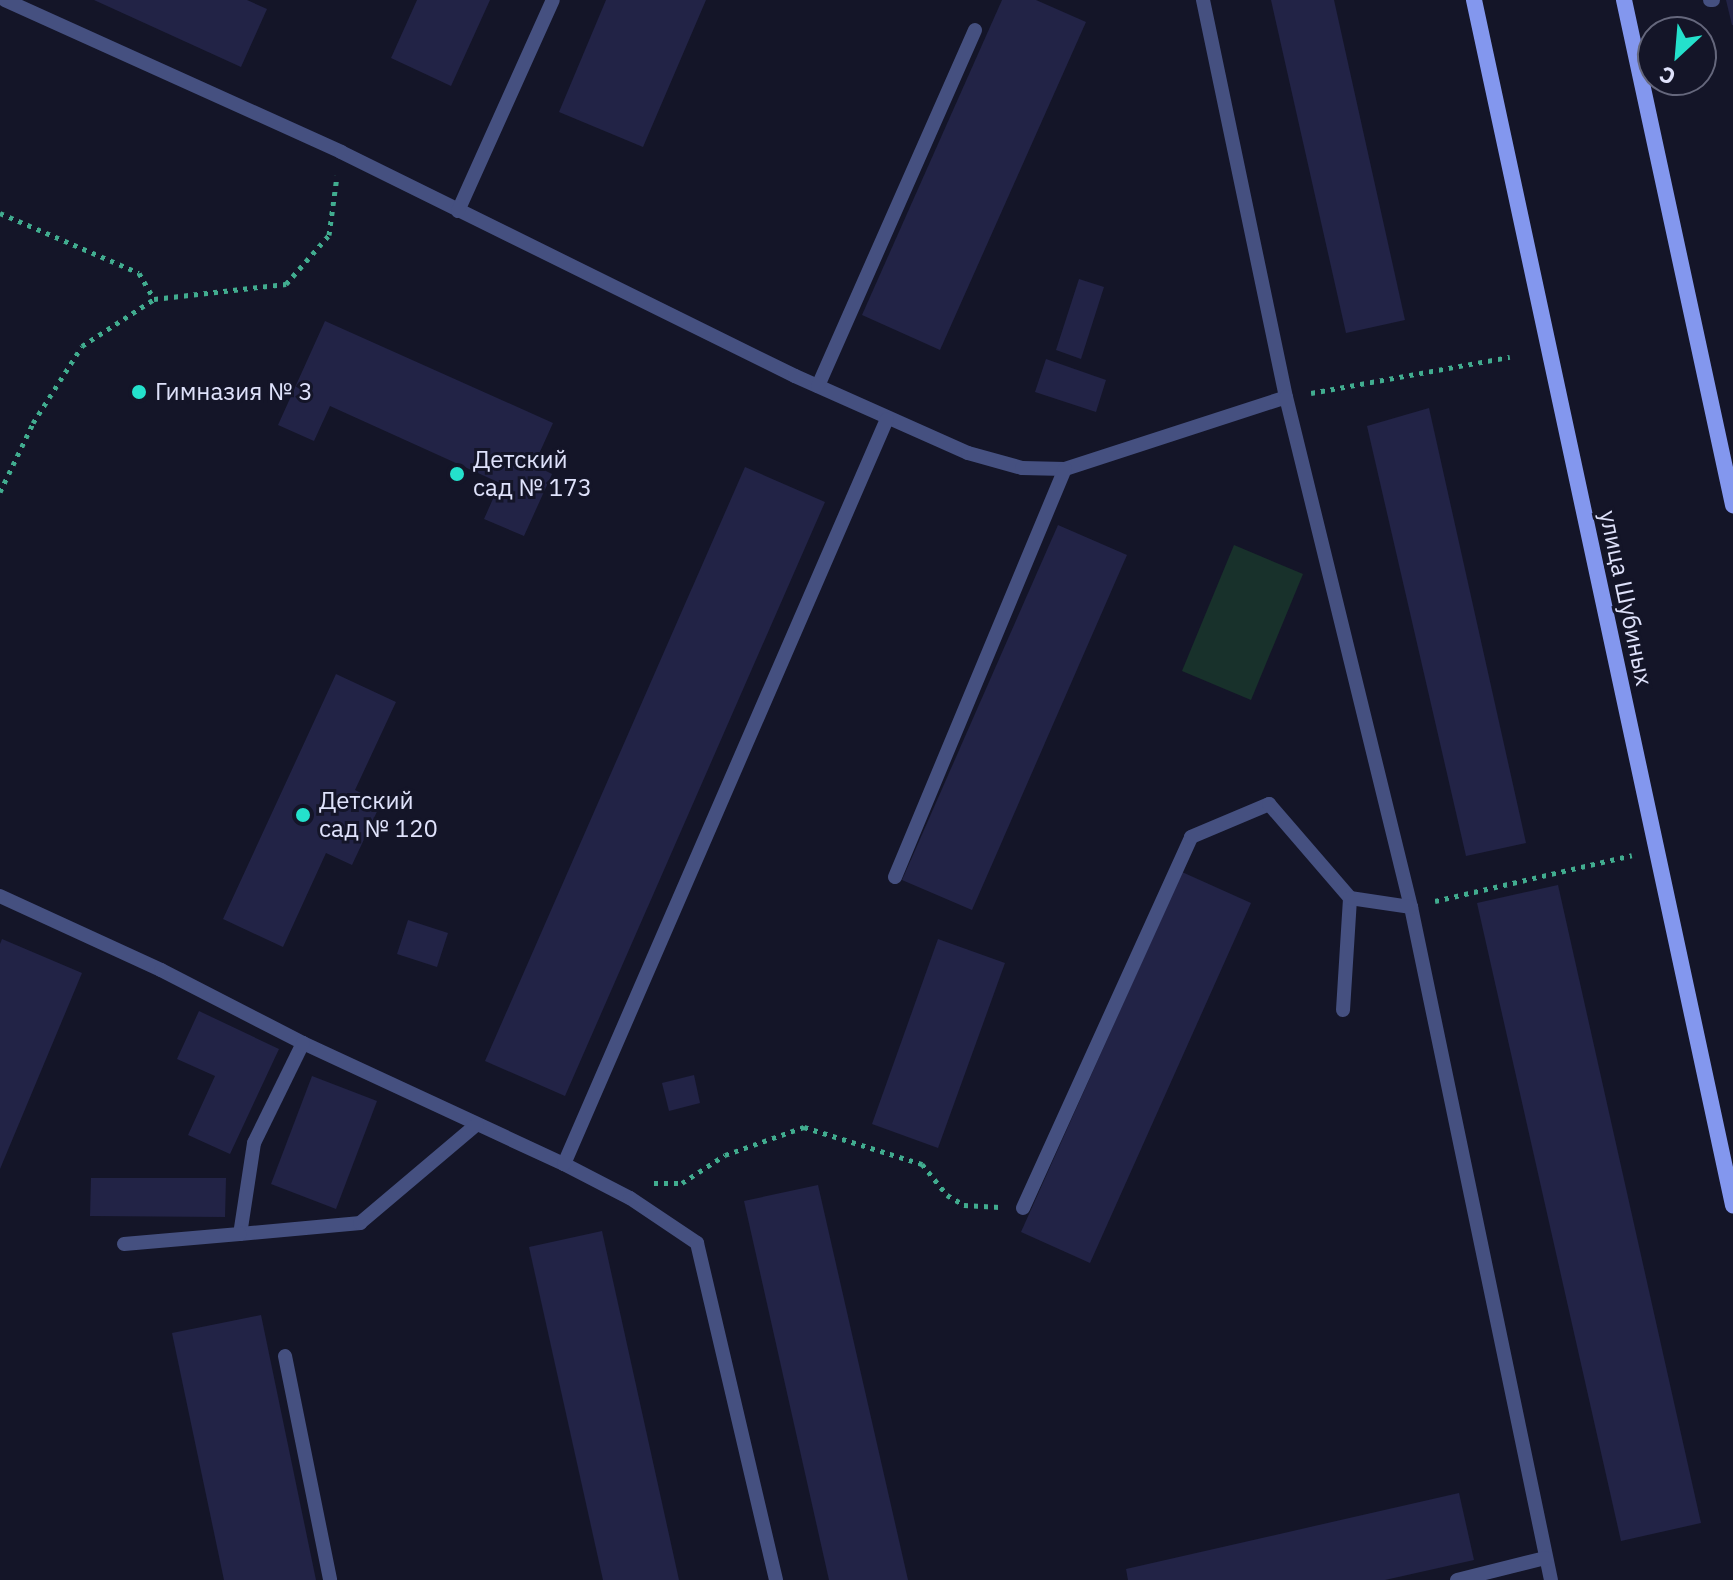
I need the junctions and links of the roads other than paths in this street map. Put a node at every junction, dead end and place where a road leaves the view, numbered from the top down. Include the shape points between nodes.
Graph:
1 (5, 0) edge
2 (553, 0) edge
3 (1203, 0) edge
4 (1474, 0) edge
5 (1624, 0) edge
6 (975, 30) dead end
7 (458, 211) junction
8 (818, 386) junction
9 (1286, 397) junction
10 (887, 419) junction
11 (1065, 469) junction
12 (1733, 505) edge
13 (895, 877) dead end
14 (0, 898) edge
15 (1350, 898) junction
16 (1411, 907) junction
17 (1343, 1010) dead end
18 (303, 1043) junction
19 (477, 1124) junction
20 (564, 1164) junction
21 (1733, 1205) edge
22 (1023, 1208) road end
23 (240, 1234) junction
24 (124, 1244) dead end
25 (285, 1356) dead end
26 (1545, 1558) junction
27 (330, 1580) edge
28 (776, 1580) edge
29 (1457, 1580) edge
30 (1551, 1580) edge

1 - 7 lane via 341,152
2 - 7 lane
3 - 9 lane
4 - 21 main road, улица Шубиных
5 - 12 main road
6 - 8 lane
7 - 8 lane
8 - 10 lane
9 - 11 lane
9 - 16 lane
10 - 11 lane via 968,453 1022,468
10 - 20 lane
11 - 13 lane
14 - 18 lane via 161,970
15 - 16 lane
15 - 17 lane
15 - 22 lane via 1269,804 1191,837
16 - 26 lane
18 - 19 lane
18 - 23 lane via 254,1143
19 - 20 lane
19 - 23 lane via 360,1223
20 - 28 lane via 630,1198 697,1243
23 - 24 lane
25 - 27 lane
26 - 29 lane
26 - 30 lane

